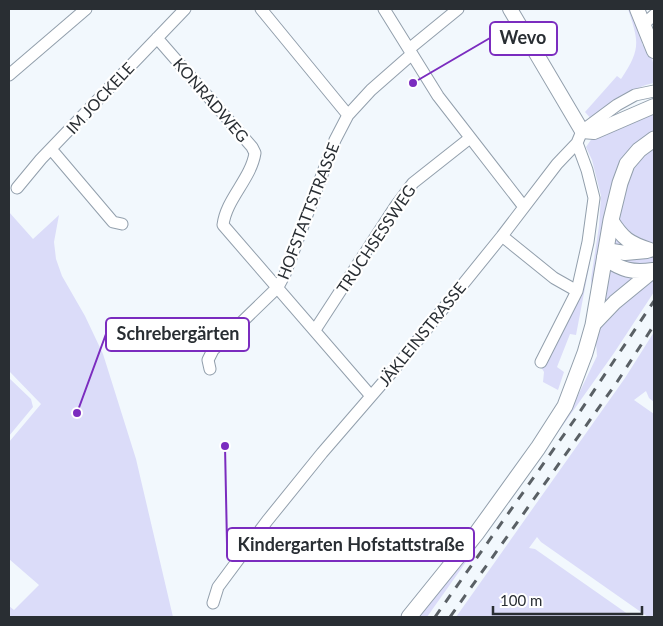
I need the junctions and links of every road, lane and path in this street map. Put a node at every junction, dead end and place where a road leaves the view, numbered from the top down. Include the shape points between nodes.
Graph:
1 (86, 9) edge
2 (185, 9) edge
3 (261, 9) edge
4 (384, 9) edge
5 (458, 9) edge
6 (510, 9) edge
7 (638, 9) edge
8 (649, 19) edge
9 (157, 38) junction
10 (654, 51) edge
11 (410, 52) junction
12 (9, 74) edge
13 (654, 91) edge
14 (654, 106) edge
15 (654, 113) edge
16 (637, 114) junction
17 (348, 115) junction
18 (579, 137) junction
19 (470, 138) junction
20 (654, 139) edge
21 (51, 149) junction
22 (17, 188) dead end
23 (524, 207) junction
24 (611, 220) junction
25 (122, 224) dead end
26 (502, 236) junction
27 (652, 249) edge
28 (605, 254) junction
29 (654, 270) edge
30 (278, 288) junction
31 (577, 291) junction
32 (593, 325) junction
33 (315, 330) junction
34 (541, 362) dead end
35 (210, 369) dead end
36 (371, 396) junction
37 (213, 603) dead end
38 (409, 617) edge

1 - 12 street
2 - 9 street, IM JOCKELE
3 - 17 street
4 - 11 street
5 - 11 street, HOFSTATTSTRASSE
6 - 18 street
7 - 8 street
8 - 10 street
9 - 21 street, IM JOCKELE
9 - 30 street, KONRADWEG via 255,153 223,225
11 - 17 street, HOFSTATTSTRASSE
11 - 19 street
13 - 18 street, JÄKLEINSTRASSE via 617,105
14 - 16 street
15 - 16 street
16 - 18 street
17 - 30 street, HOFSTATTSTRASSE via 335,140
18 - 23 street, JÄKLEINSTRASSE
18 - 31 street via 594,198
19 - 23 street
19 - 33 street, TRUCHSESSWEG via 413,183
20 - 24 main road via 628,164
21 - 22 street, IM JOCKELE
21 - 25 street via 113,222
23 - 26 street, JÄKLEINSTRASSE
24 - 27 street via 622,237
24 - 28 main road
26 - 31 street via 554,278
26 - 36 street, JÄKLEINSTRASSE
27 - 28 street
28 - 29 street via 626,270
28 - 32 main road
29 - 32 street
30 - 33 street
30 - 35 street, HOFSTATTSTRASSE via 213,350 208,360
31 - 34 street
32 - 38 main road via 565,406 476,534
33 - 36 street
36 - 37 street, JÄKLEINSTRASSE via 266,523 218,587

